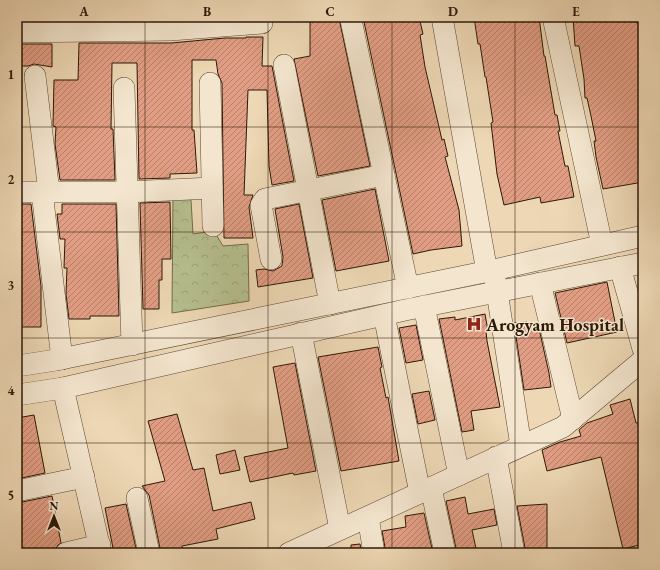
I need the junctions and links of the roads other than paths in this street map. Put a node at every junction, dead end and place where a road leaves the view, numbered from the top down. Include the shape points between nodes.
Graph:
1 (116, 17) edge
2 (442, 17) edge
3 (553, 17) edge
4 (351, 20) dead end
5 (169, 22) edge
6 (262, 23) dead end
7 (94, 24) edge
8 (17, 32) edge
9 (284, 65) dead end
10 (35, 76) dead end
11 (210, 84) dead end
12 (124, 88) dead end
13 (384, 175) junction
14 (212, 188) junction
15 (308, 190) junction
16 (17, 192) edge
17 (45, 192) junction
18 (127, 192) junction
19 (213, 226) dead end
20 (643, 236) edge
21 (602, 246) junction
22 (271, 259) dead end
23 (643, 263) edge
24 (620, 267) junction
25 (490, 271) junction
26 (540, 283) junction
27 (408, 288) junction
28 (496, 292) junction
29 (330, 304) junction
30 (424, 306) junction
31 (384, 315) junction
32 (301, 333) junction
33 (132, 345) junction
34 (643, 349) edge
35 (62, 359) junction
36 (643, 360) edge
37 (17, 366) edge
38 (63, 388) junction
39 (17, 395) edge
40 (573, 419) junction
41 (522, 446) junction
42 (496, 457) junction
43 (459, 475) junction
44 (84, 477) junction
45 (425, 490) junction
46 (17, 491) edge
47 (137, 498) dead end
48 (368, 517) junction
49 (340, 529) junction
50 (101, 549) edge
51 (293, 552) edge
52 (66, 553) edge
53 (149, 553) edge
54 (374, 553) edge
55 (445, 553) edge
56 (514, 553) edge

1 - 5 street
2 - 25 street
3 - 21 street
4 - 13 street
5 - 6 street
5 - 7 street
7 - 8 street
9 - 15 street
10 - 17 street
11 - 14 street
12 - 18 street
13 - 15 street
13 - 27 street
14 - 18 street
14 - 19 street
15 - 22 street via 265,198 261,205
15 - 29 street
16 - 17 street
17 - 18 street
17 - 35 street
18 - 33 street
20 - 21 street
21 - 25 street
23 - 24 street
24 - 26 street
24 - 34 street
25 - 27 street
25 - 28 street
26 - 28 street
26 - 40 street
27 - 29 street
28 - 30 street
28 - 41 street
29 - 33 street
30 - 31 street
30 - 43 street
31 - 32 street
31 - 45 street
32 - 38 street
32 - 49 street
33 - 35 street
35 - 37 street
36 - 40 street
38 - 39 street
38 - 44 street
40 - 41 street via 563,427
41 - 42 street
42 - 43 street
42 - 56 street
43 - 45 street
44 - 46 street
44 - 50 street
45 - 48 street
45 - 55 street
47 - 53 street
48 - 49 street
48 - 54 street
49 - 51 street
50 - 52 street

